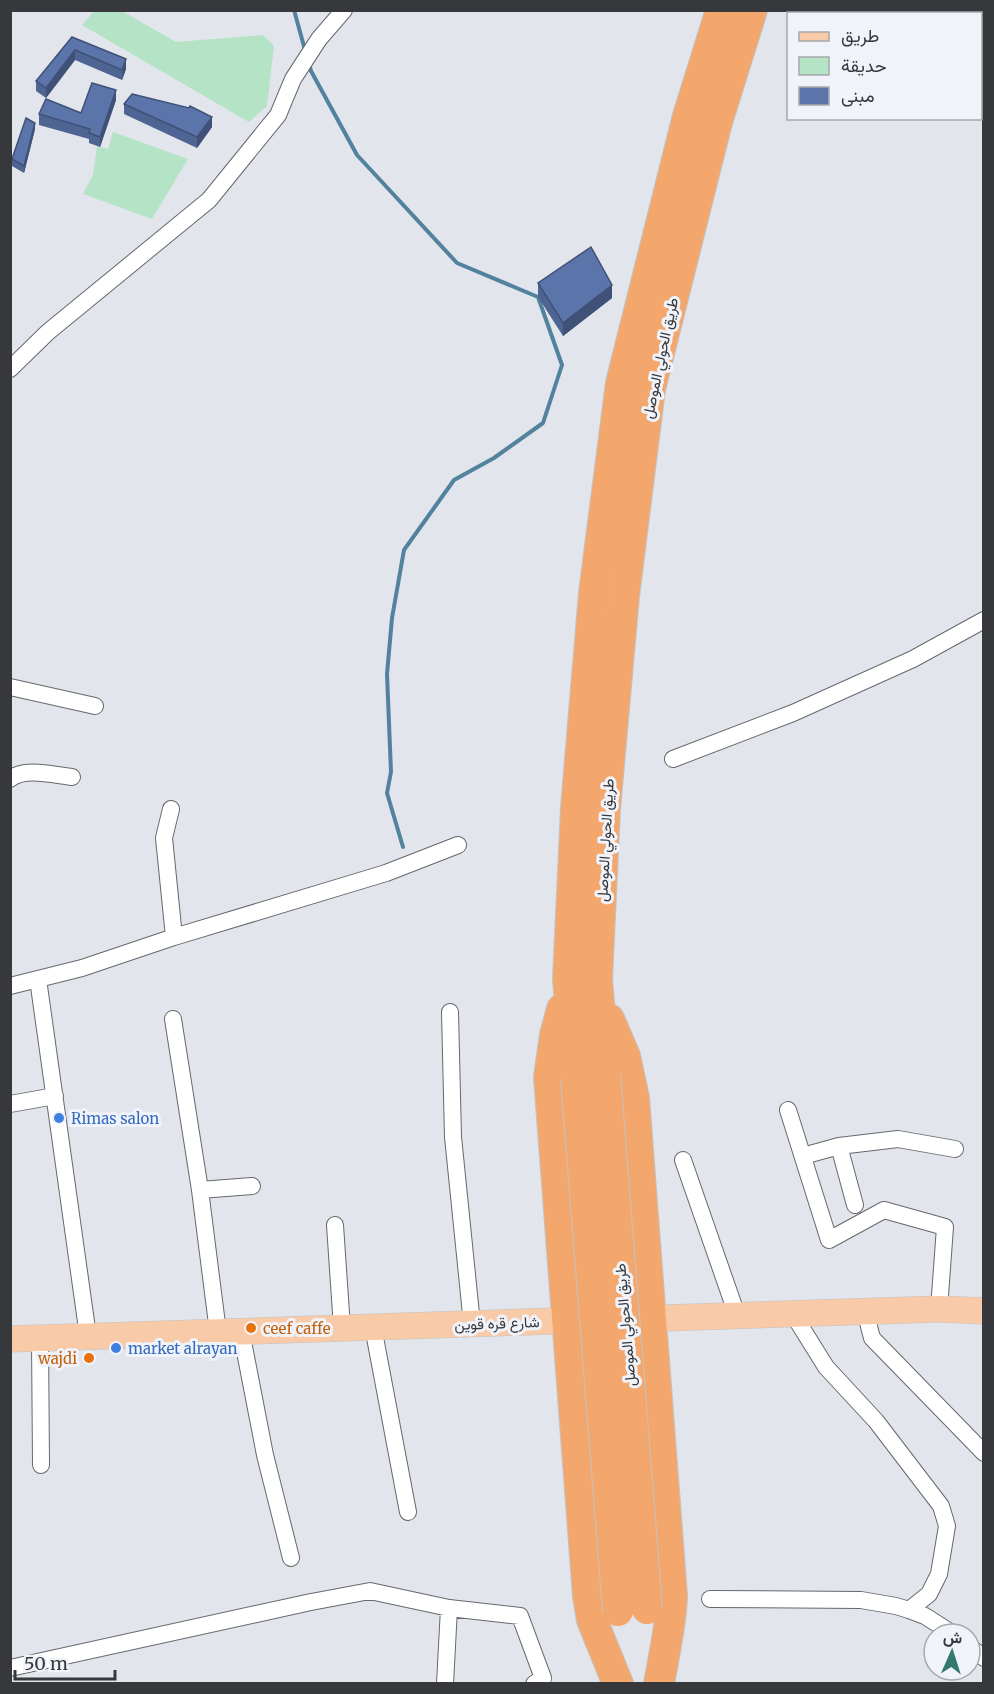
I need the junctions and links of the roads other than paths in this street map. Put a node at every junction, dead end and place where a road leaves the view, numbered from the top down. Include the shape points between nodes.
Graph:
1 (721, 10) edge
2 (752, 10) edge
3 (334, 12) edge
4 (10, 369) edge
5 (984, 620) edge
6 (10, 687) edge
7 (95, 706) dead end
8 (673, 759) dead end
9 (72, 777) dead end
10 (10, 779) edge
11 (171, 809) dead end
12 (458, 845) dead end
13 (174, 937) junction
14 (597, 978) junction
15 (38, 979) junction
16 (568, 979) junction
17 (10, 986) edge
18 (450, 1012) dead end
19 (173, 1019) dead end
20 (55, 1096) junction
21 (10, 1104) edge
22 (788, 1110) dead end
23 (839, 1146) junction
24 (955, 1149) dead end
25 (803, 1156) junction
26 (682, 1160) dead end
27 (252, 1186) dead end
28 (200, 1190) junction
29 (855, 1205) dead end
30 (335, 1225) dead end
31 (939, 1309) junction
32 (865, 1311) junction
33 (984, 1311) edge
34 (793, 1314) junction
35 (737, 1315) junction
36 (651, 1318) junction
37 (567, 1321) junction
38 (472, 1324) junction
39 (373, 1327) junction
40 (342, 1328) junction
41 (230, 1332) junction
42 (88, 1336) junction
43 (40, 1338) junction
44 (10, 1339) edge
45 (984, 1453) edge
46 (41, 1465) dead end
47 (408, 1512) dead end
48 (291, 1558) dead end
49 (710, 1599) dead end
50 (449, 1608) junction
51 (909, 1610) junction
52 (934, 1622) edge
53 (10, 1668) edge
54 (445, 1683) edge
55 (534, 1683) edge
56 (618, 1683) edge
57 (623, 1683) edge
58 (653, 1683) edge
59 (659, 1683) edge

1 - 16 highway, طريق الحولي الموصل via 688,116 621,383 594,593 576,808
2 - 14 highway, طريق الحولي الموصل via 717,122 650,389 624,596 605,809
3 - 4 street via 293,79 279,115 208,200 48,332
5 - 8 street via 913,659 793,713
6 - 7 street
9 - 10 street via 26,772
11 - 13 street via 164,838
12 - 13 street via 386,873
13 - 15 street via 82,969
14 - 36 highway via 625,1056 634,1098
14 - 58 highway, طريق الحولي الموصل, bridge
15 - 17 street
15 - 20 street
16 - 37 highway via 549,1077
16 - 57 highway, طريق الحولي الموصل, bridge
18 - 38 street via 453,1137
19 - 28 street
20 - 21 street
20 - 42 street
22 - 25 street
23 - 24 street via 898,1138
23 - 25 street
23 - 29 street
25 - 31 street via 829,1240 884,1210 945,1227
26 - 35 street
27 - 28 street
28 - 41 street
30 - 40 street
31 - 32 main road, شارع قره قوين
31 - 33 main road, شارع قره قوين
32 - 34 main road, شارع قره قوين
32 - 45 street via 872,1338
34 - 35 main road, شارع قره قوين
34 - 51 street via 826,1367 876,1421 941,1506 947,1526 939,1574 929,1594
35 - 36 main road, شارع قره قوين
36 - 37 main road, شارع قره قوين
36 - 59 highway via 672,1596
37 - 38 main road, شارع قره قوين
37 - 56 highway via 588,1596 592,1620
38 - 39 main road, شارع قره قوين
39 - 40 main road, شارع قره قوين
39 - 47 street
40 - 41 main road, شارع قره قوين
41 - 42 main road, شارع قره قوين
41 - 48 street
42 - 43 main road, شارع قره قوين
43 - 44 main road, شارع قره قوين
43 - 46 street
49 - 51 street via 861,1600
50 - 53 street via 370,1591
50 - 54 street
50 - 55 street via 520,1616 543,1678
51 - 52 street

